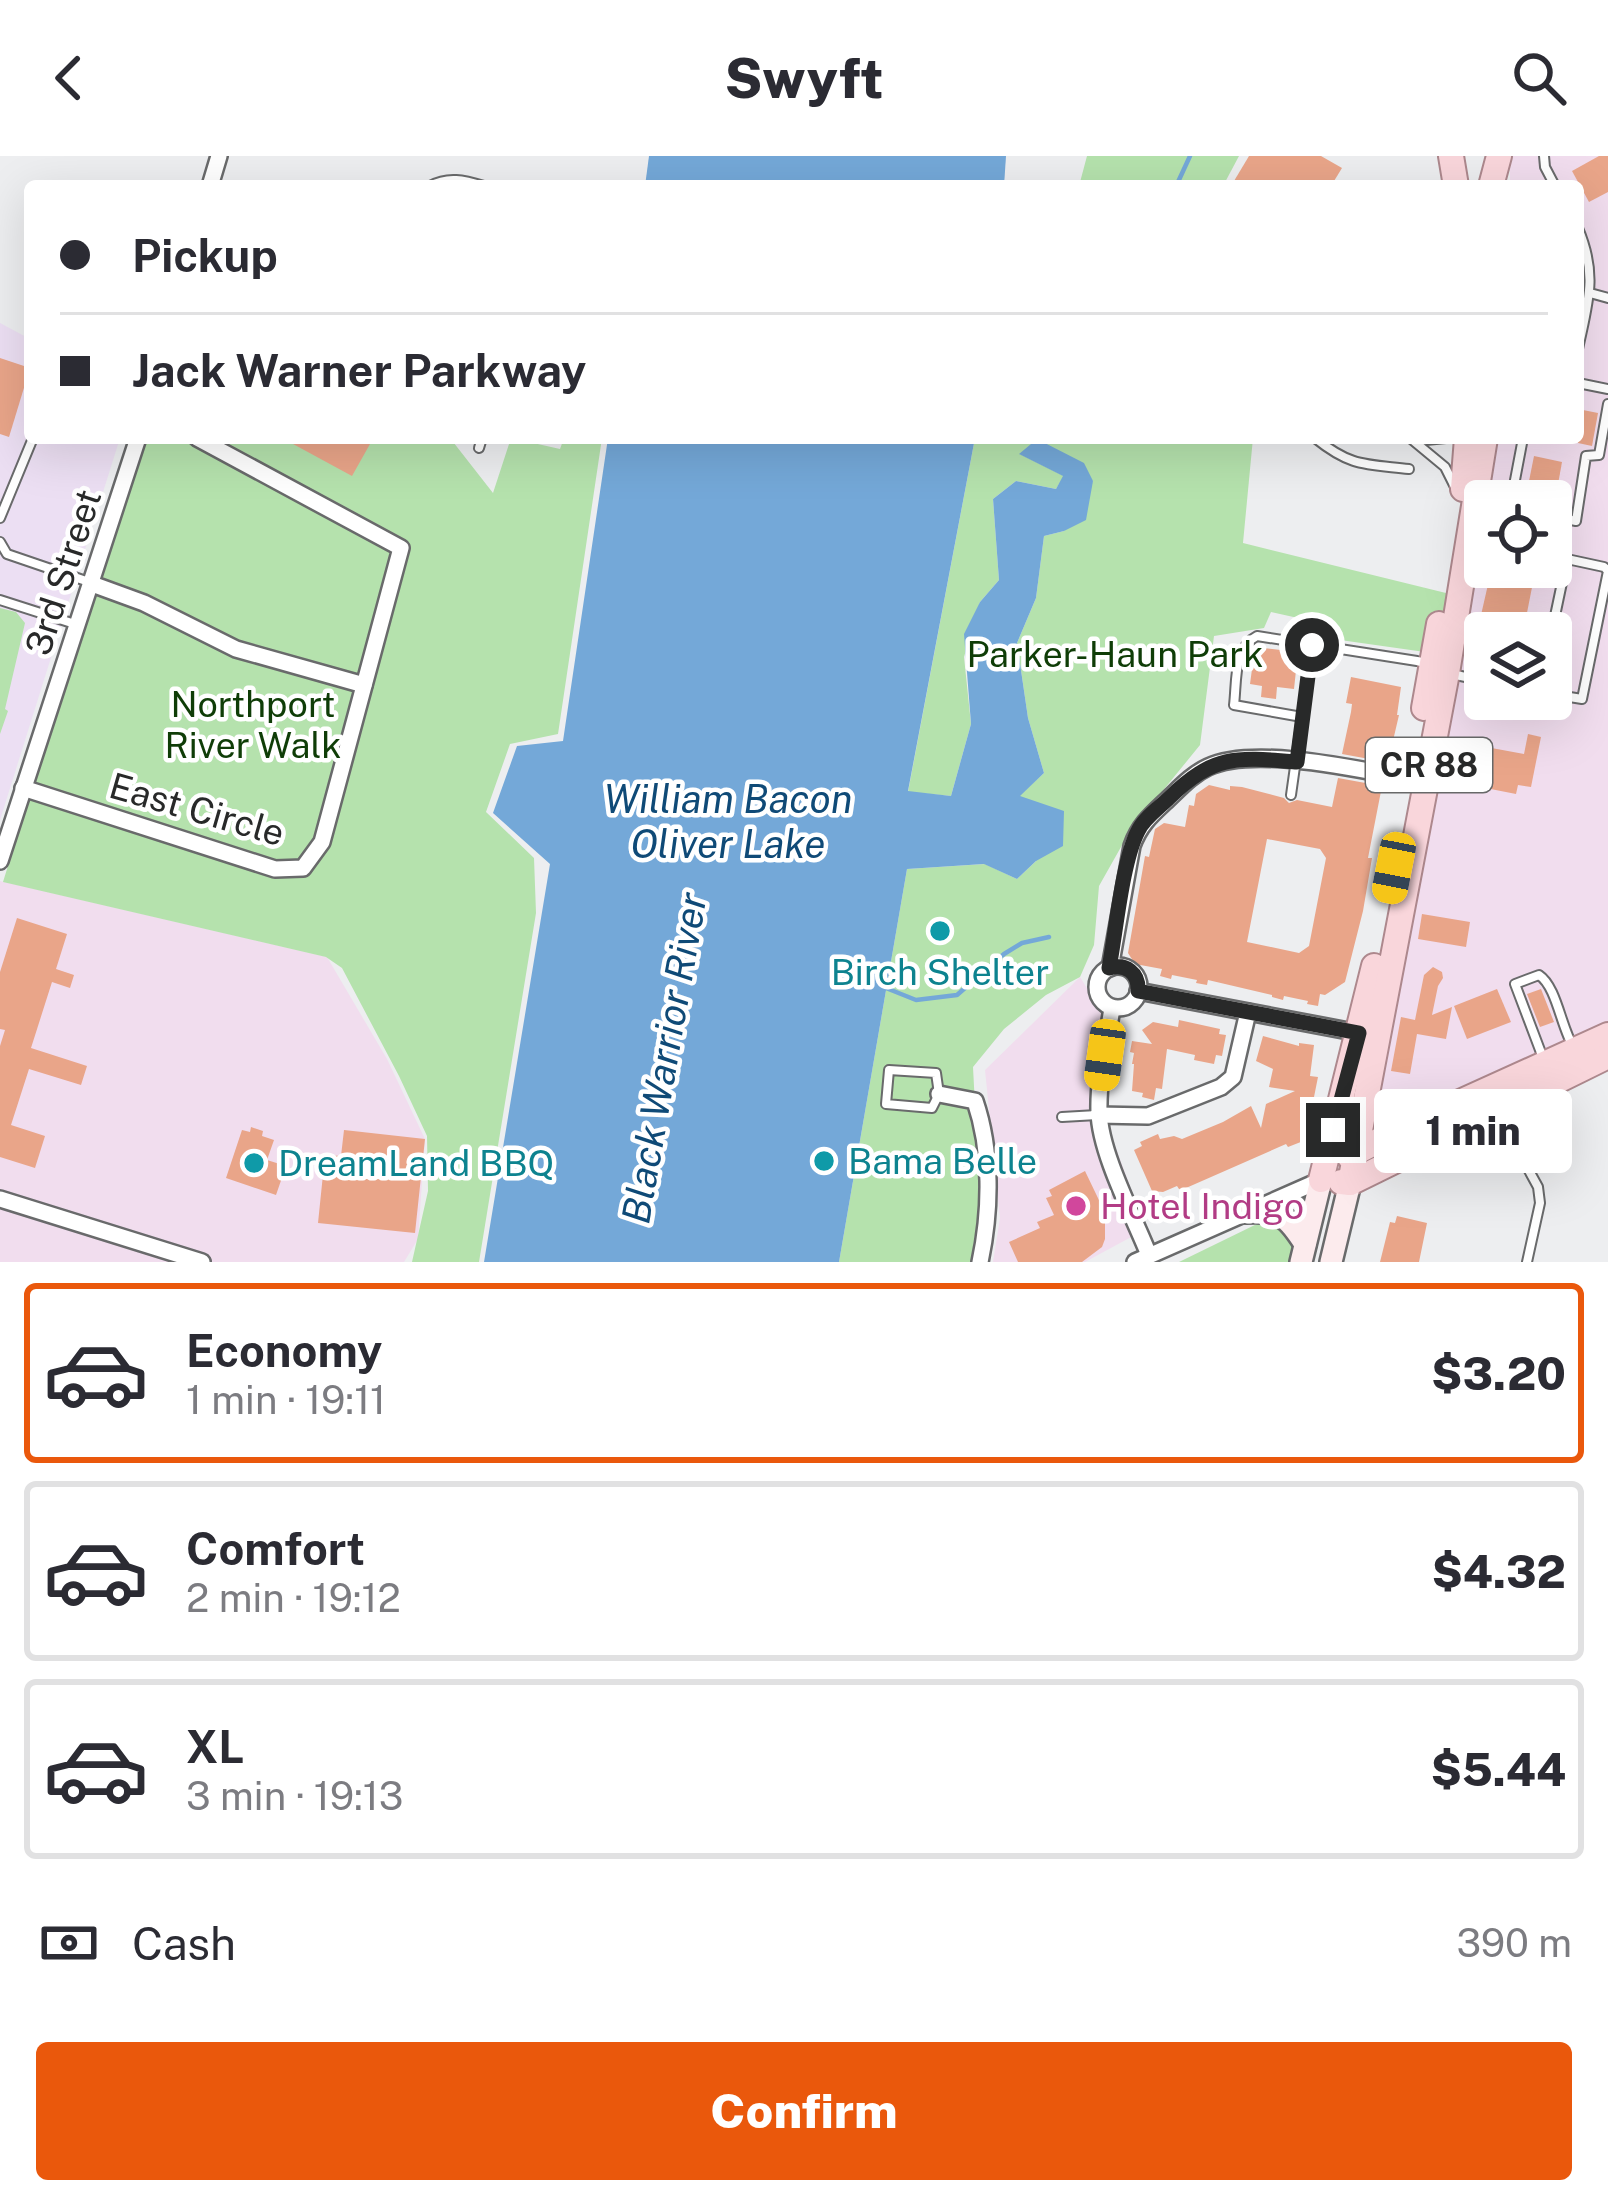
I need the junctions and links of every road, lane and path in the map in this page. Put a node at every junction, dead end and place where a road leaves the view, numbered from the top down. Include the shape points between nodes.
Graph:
1 (1584, 243) edge
2 (1590, 292) junction
3 (1608, 298) edge
4 (1584, 321) edge
5 (1608, 404) edge
6 (31, 444) edge
7 (136, 444) edge
8 (208, 444) edge
9 (1322, 444) edge
10 (1419, 444) edge
11 (1468, 444) edge
12 (1484, 444) edge
13 (1522, 444) edge
14 (1409, 469) dead end
15 (1472, 480) edge
16 (1478, 480) edge
17 (1514, 480) edge
18 (1464, 490) edge
19 (0, 518) edge
20 (1572, 520) edge
21 (0, 542) edge
22 (1464, 550) edge
23 (92, 584) junction
24 (0, 600) edge
25 (1556, 612) edge
26 (79, 626) junction
27 (1312, 645) junction
28 (1439, 669) junction
29 (1464, 676) edge
30 (364, 685) junction
31 (1572, 698) edge
32 (1302, 717) junction
33 (1297, 762) junction
34 (1412, 779) junction
35 (23, 788) junction
36 (1291, 795) dead end
37 (0, 861) edge
38 (1109, 968) junction
39 (1138, 991) junction
40 (1112, 1008) junction
41 (1248, 1012) junction
42 (1359, 1033) junction
43 (1608, 1035) edge
44 (1575, 1049) junction
45 (1608, 1056) edge
46 (1545, 1063) junction
47 (1366, 1091) junction
48 (939, 1094) junction
49 (1496, 1111) junction
50 (1098, 1115) junction
51 (1062, 1117) dead end
52 (1405, 1127) junction
53 (1356, 1150) junction
54 (1321, 1180) junction
55 (1350, 1183) junction
56 (0, 1199) edge
57 (1246, 1212) junction
58 (1303, 1253) edge
59 (1146, 1260) edge
60 (202, 1262) edge
61 (980, 1262) edge
62 (1331, 1262) edge
63 (1527, 1262) edge

1 - 2 lane
2 - 3 lane
2 - 4 lane
5 - 20 lane via 1599,455 1586,456
6 - 19 lane
7 - 23 street, 3rd Street
8 - 30 street via 401,548
9 - 14 lane via 1350,462
10 - 18 lane
11 - 15 main road
12 - 16 main road, CR 88
13 - 17 lane
21 - 23 lane via 7,554
22 - 28 main road, CR 88
23 - 26 street, 3rd Street
23 - 30 street via 236,649
24 - 26 lane
25 - 31 lane via 1567,559 1604,567 1582,700
26 - 35 street, 3rd Street
27 - 28 lane
27 - 32 lane
27 - 32 lane via 1256,636 1241,649 1234,705
28 - 29 lane
28 - 34 main road
28 - 47 main road, CR 88
30 - 35 street, East Circle via 322,842 302,868 275,869
32 - 33 lane
33 - 34 street
33 - 36 lane
33 - 38 street via 1212,764 1142,824
34 - 42 main road
35 - 37 street, 3rd Street
38 - 39 street via 1132,971
38 - 40 street via 1096,988
39 - 40 street via 1131,1004
39 - 41 street
40 - 50 street
41 - 42 street
41 - 50 street via 1233,1077 1221,1088 1148,1116
42 - 54 main road
43 - 44 main road
44 - 46 main road
44 - 46 lane via 1545,977 1515,984
45 - 49 main road
46 - 52 main road
47 - 52 main road via 1370,1115
47 - 53 main road, CR 88
48 - 48 lane via 936,1073 889,1070 886,1104 932,1108
48 - 61 street via 975,1101 982,1120 989,1199
49 - 55 main road
49 - 63 lane via 1538,1187
50 - 51 lane
50 - 59 street
52 - 53 main road
53 - 54 main road
53 - 55 main road, CR 88
54 - 55 main road
54 - 57 street
54 - 58 main road
55 - 62 main road, CR 88
56 - 60 street
57 - 58 main road via 1278,1213 1292,1223
57 - 59 street

